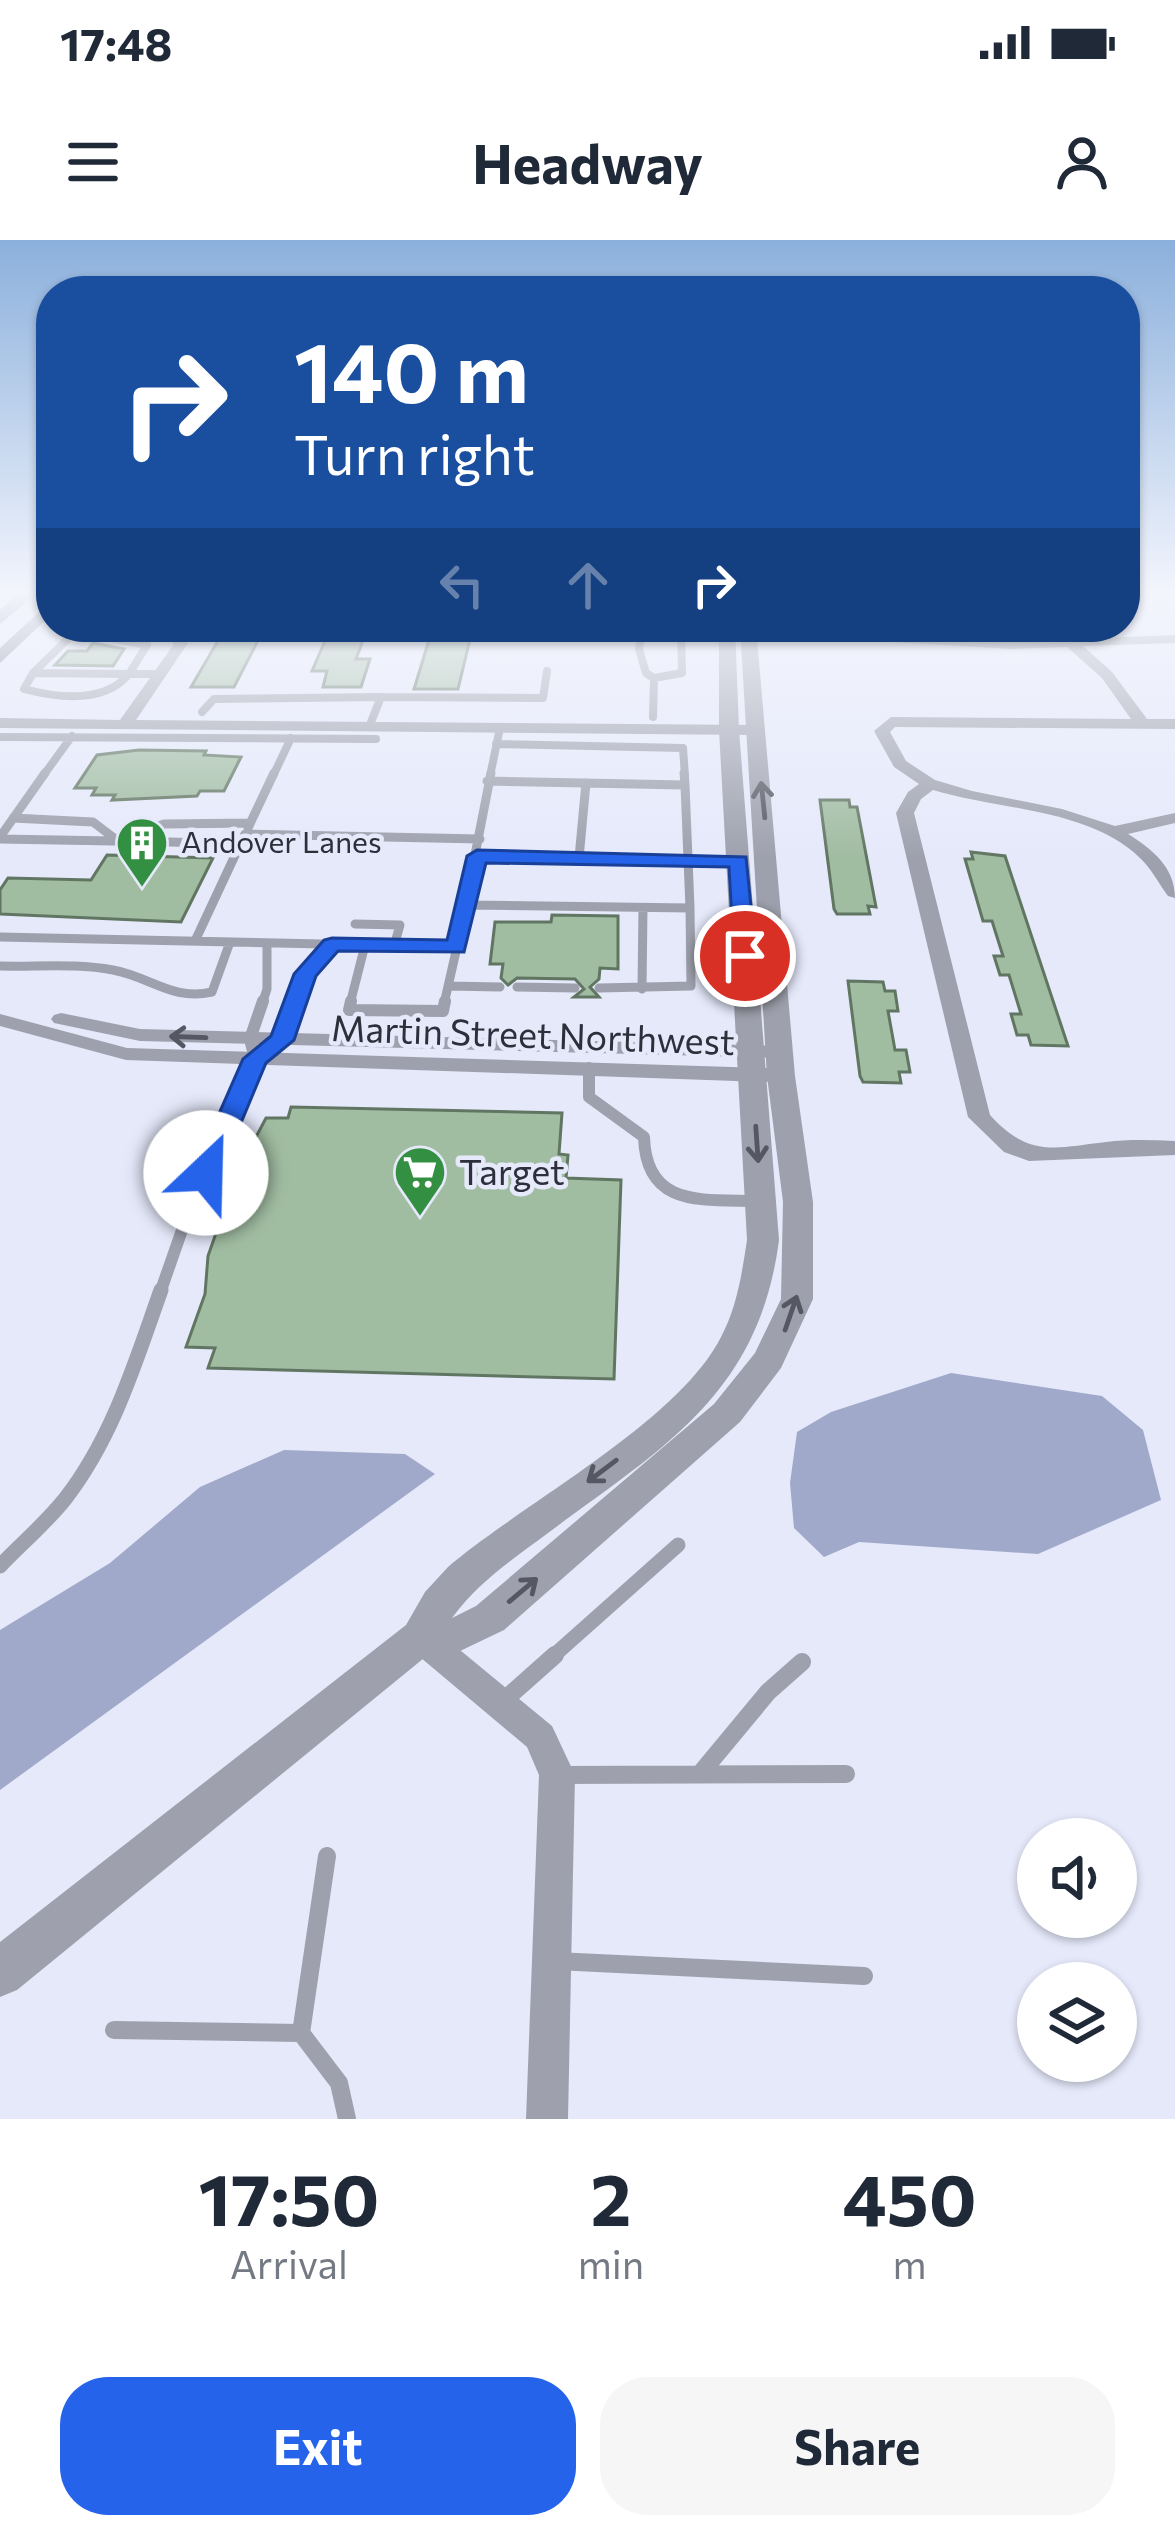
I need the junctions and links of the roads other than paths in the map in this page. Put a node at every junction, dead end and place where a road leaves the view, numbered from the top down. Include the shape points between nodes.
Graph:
1 (28, 683) edge
2 (119, 683) edge
3 (155, 683) edge
4 (545, 683) edge
5 (654, 683) edge
6 (736, 683) edge
7 (745, 683) edge
8 (1113, 683) edge
9 (381, 697) junction
10 (0, 711) edge
11 (202, 712) junction
12 (653, 717) junction
13 (129, 718) junction
14 (0, 723) edge
15 (742, 723) junction
16 (1142, 723) junction
17 (1175, 724) edge
18 (68, 730) junction
19 (370, 730) junction
20 (498, 736) junction
21 (0, 737) edge
22 (291, 738) junction
23 (487, 781) junction
24 (586, 783) junction
25 (686, 784) junction
26 (929, 784) junction
27 (13, 818) junction
28 (1175, 818) edge
29 (1118, 831) junction
30 (1, 834) edge
31 (245, 834) junction
32 (480, 839) junction
33 (118, 841) junction
34 (477, 856) junction
35 (579, 858) junction
36 (687, 860) junction
37 (753, 862) junction
38 (1175, 892) edge
39 (464, 905) junction
40 (644, 908) junction
41 (689, 908) junction
42 (355, 924) dead end
43 (0, 937) edge
44 (196, 941) junction
45 (230, 942) junction
46 (267, 943) junction
47 (332, 944) junction
48 (365, 945) junction
49 (394, 946) junction
50 (457, 947) junction
51 (0, 966) edge
52 (448, 986) junction
53 (500, 987) dead end
54 (518, 987) dead end
55 (575, 988) dead end
56 (599, 988) dead end
57 (642, 988) junction
58 (0, 1006) edge
59 (0, 1020) edge
60 (282, 1040) junction
61 (253, 1049) junction
62 (766, 1063) junction
63 (590, 1068) junction
64 (1175, 1148) edge
65 (760, 1202) junction
66 (798, 1202) junction
67 (678, 1545) dead end
68 (0, 1566) edge
69 (420, 1637) junction
70 (802, 1663) dead end
71 (502, 1703) junction
72 (700, 1774) junction
73 (846, 1774) dead end
74 (557, 1775) junction
75 (327, 1856) dead end
76 (555, 1961) junction
77 (0, 1973) edge
78 (864, 1976) dead end
79 (114, 2030) dead end
80 (301, 2033) junction
81 (347, 2119) edge
82 (547, 2119) edge

1 - 2 lane via 24,689 94,693
3 - 13 street
4 - 9 lane via 543,698
5 - 12 lane
6 - 15 street
7 - 15 street
8 - 16 street
9 - 11 lane via 232,697 208,701
9 - 19 lane
10 - 13 street
11 - 13 street
11 - 19 street
12 - 15 street
12 - 19 street
13 - 18 street
13 - 19 street
14 - 18 street
15 - 20 street
15 - 37 street
16 - 17 street
16 - 26 street via 887,724 882,731 894,760
18 - 21 lane
18 - 22 lane
18 - 27 lane
19 - 20 street
19 - 22 lane
20 - 23 lane
20 - 25 lane via 682,748
22 - 31 lane
23 - 24 lane
23 - 32 lane
24 - 25 lane
24 - 35 lane
25 - 36 lane
26 - 29 street
26 - 64 street via 905,813 979,1118 1008,1149 1040,1156
27 - 30 lane
27 - 33 lane via 93,822
28 - 29 street
29 - 38 street via 1153,855
30 - 33 lane
31 - 32 lane
31 - 33 lane
31 - 33 lane via 164,824
31 - 44 lane
32 - 34 lane
34 - 35 lane
34 - 39 lane
35 - 36 lane
36 - 37 lane
36 - 41 lane
37 - 62 street
39 - 40 lane
39 - 50 lane
40 - 41 lane
40 - 57 lane
41 - 57 lane via 691,986
42 - 49 lane via 400,925
43 - 44 lane
44 - 45 lane
45 - 46 lane
45 - 51 lane via 206,995 169,994 113,970
46 - 47 lane
46 - 61 lane via 267,989
47 - 48 lane
47 - 60 lane via 305,974
48 - 49 lane
48 - 52 lane via 349,1010 442,1011
49 - 50 lane
50 - 52 lane
52 - 53 lane
54 - 55 lane
56 - 57 lane
61 -> 58 street, Martin Street Northwest
59 - 61 street, Martin Street Northwest via 126,1054
60 - 61 street, Martin Street Northwest
60 - 62 street, Martin Street Northwest
61 - 63 street, Martin Street Northwest
61 - 68 lane via 121,1404 62,1503
62 - 63 street, Martin Street Northwest
62 -> 65 street
62 - 66 street
63 - 65 lane via 589,1097 644,1137 641,1161 655,1184 673,1195
65 - 66 street
65 -> 69 street via 756,1295 732,1349 614,1463 436,1600
69 -> 66 street via 458,1635 490,1618 727,1413 769,1359 797,1299
67 - 71 lane
69 - 71 street
69 - 77 street
70 - 72 lane
71 - 74 street via 540,1737
72 - 73 lane
72 - 74 lane
74 - 76 street
75 - 80 lane
76 - 78 lane
76 - 82 street
79 - 80 lane
80 - 81 lane via 340,2083

